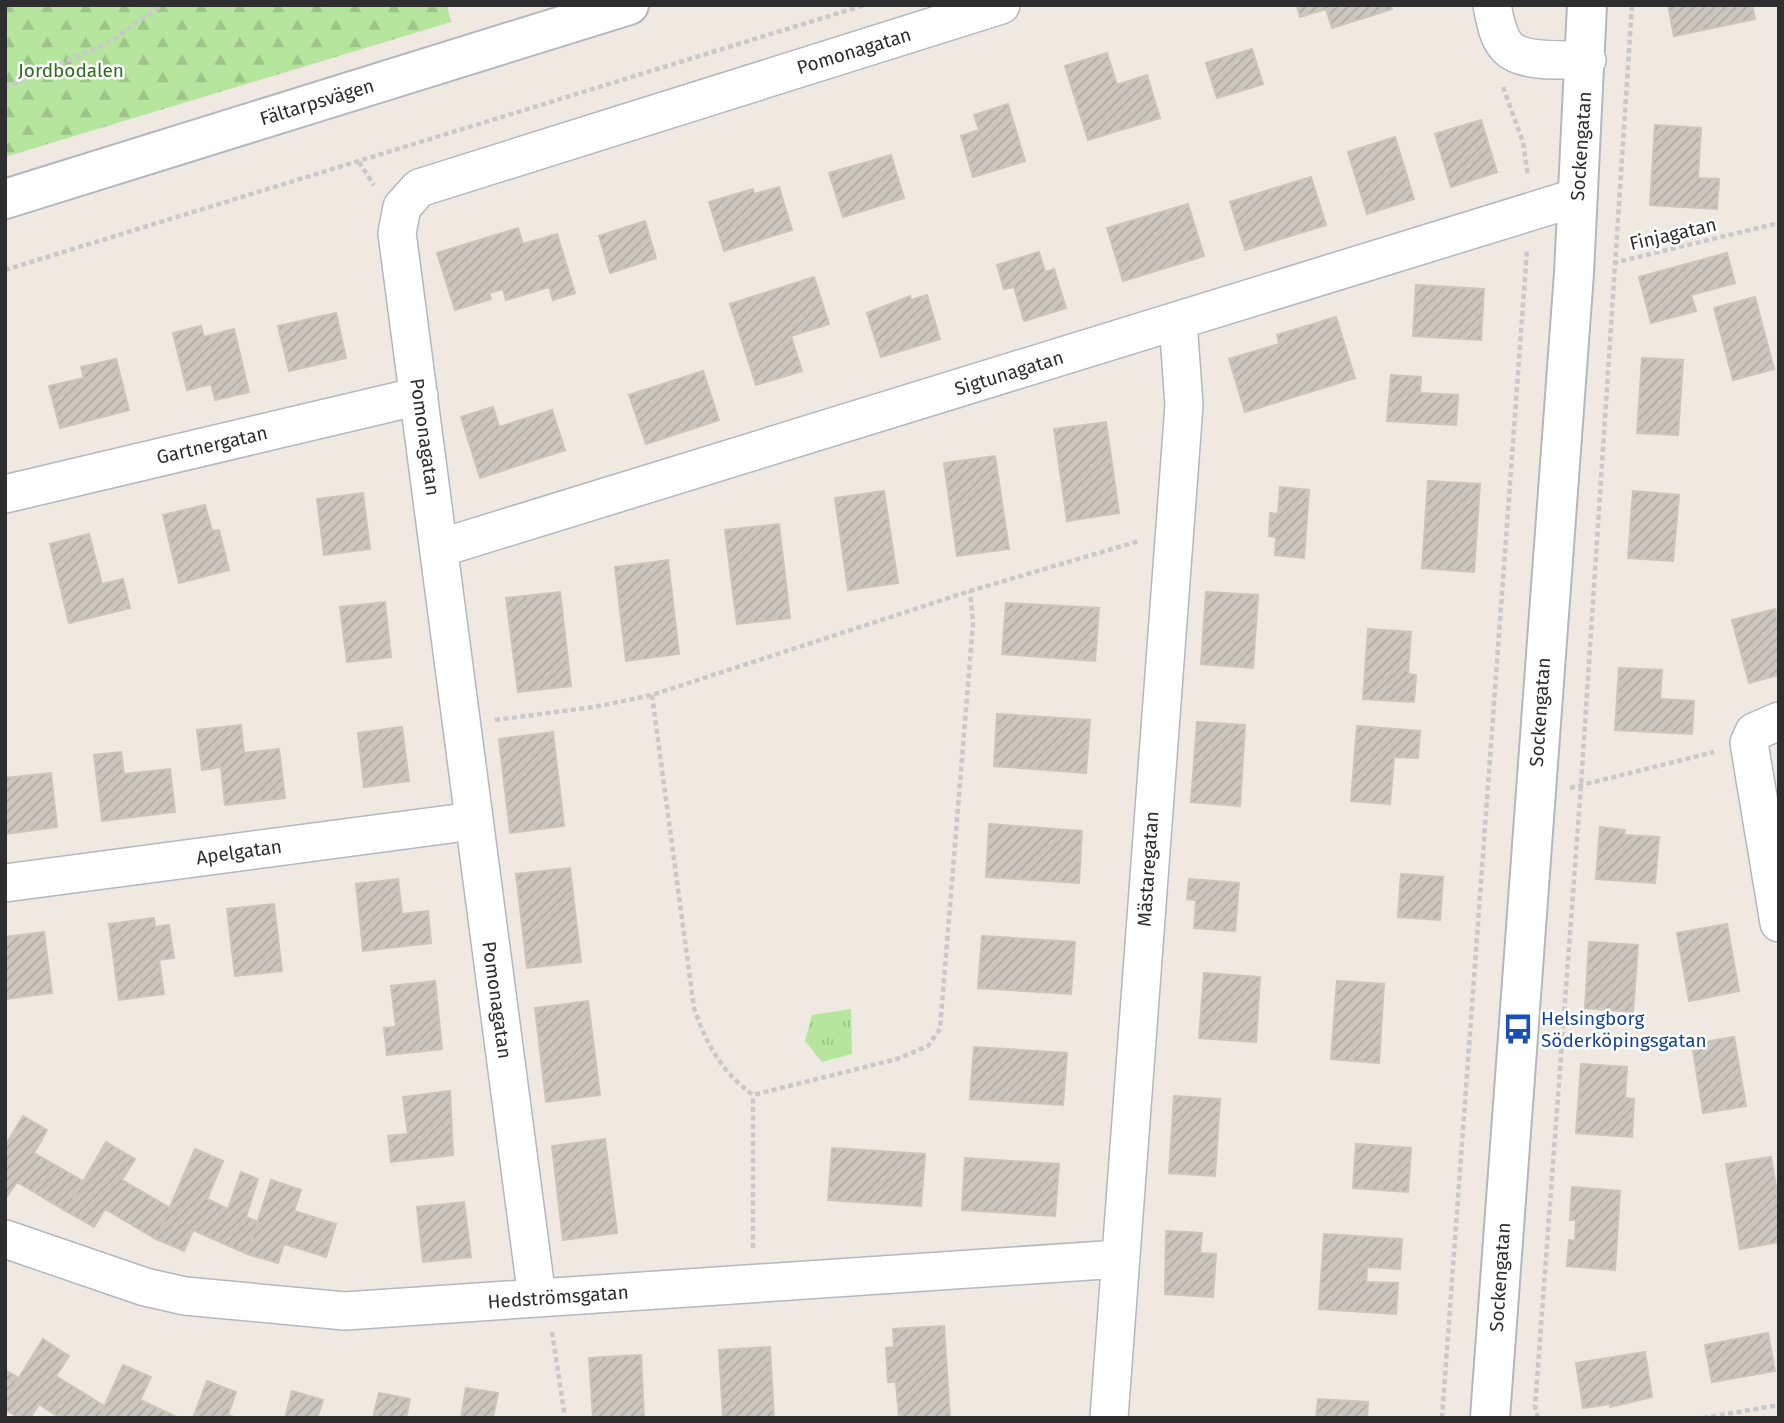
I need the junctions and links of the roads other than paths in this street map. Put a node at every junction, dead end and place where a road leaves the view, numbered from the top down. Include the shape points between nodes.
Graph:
1 (629, 5) edge
2 (1001, 5) edge
3 (1492, 5) edge
4 (1587, 5) edge
5 (1587, 60) junction
6 (1578, 197) junction
7 (5, 199) edge
8 (1178, 321) junction
9 (419, 396) junction
10 (5, 494) edge
11 (440, 548) junction
12 (1779, 721) edge
13 (473, 821) junction
14 (5, 883) edge
15 (1779, 923) edge
16 (5, 1239) edge
17 (1119, 1259) junction
18 (537, 1298) junction
19 (1109, 1418) edge
20 (1490, 1418) edge

1 - 7 street, Fältarpsvägen
2 - 9 street, Pomonagatan via 419,188 402,207 397,233
3 - 5 street via 1508,49
4 - 5 street, Sockengatan
5 - 6 street, Sockengatan
6 - 8 street, Sigtunagatan
6 - 20 street, Sockengatan
8 - 11 street, Sigtunagatan
8 - 17 street, Mästaregatan via 1184,405
9 - 10 street, Gartnergatan
9 - 11 street, Pomonagatan
11 - 13 street, Pomonagatan
12 - 15 street via 1754,732 1749,743
13 - 14 street, Apelgatan
13 - 18 street, Pomonagatan
16 - 18 street, Hedströmsgatan via 145,1287 226,1301 384,1311
17 - 18 street, Hedströmsgatan
17 - 19 street, Mästaregatan

